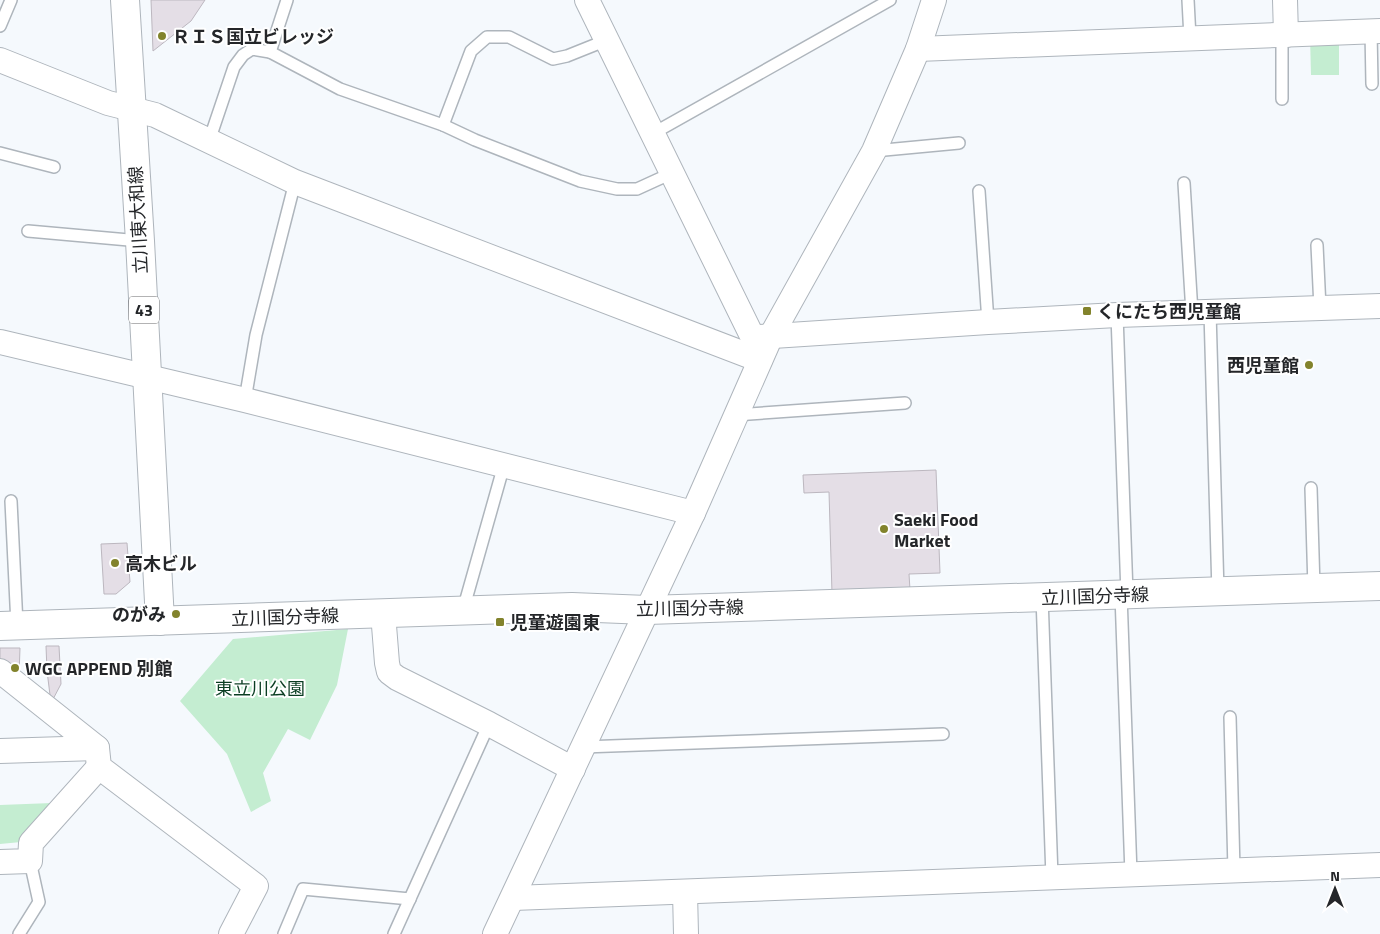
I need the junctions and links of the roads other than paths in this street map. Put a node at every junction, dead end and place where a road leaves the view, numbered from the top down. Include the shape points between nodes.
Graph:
1 (11, 0) edge
2 (125, 0) edge
3 (287, 0) edge
4 (587, 0) edge
5 (890, 0) edge
6 (934, 0) edge
7 (1188, 0) edge
8 (1285, 0) edge
9 (0, 26) edge
10 (1376, 31) edge
11 (1284, 35) junction
12 (1190, 38) junction
13 (607, 40) junction
14 (918, 49) junction
15 (270, 52) junction
16 (0, 60) edge
17 (1372, 84) dead end
18 (1282, 99) dead end
19 (132, 109) junction
20 (443, 124) junction
21 (652, 134) junction
22 (209, 141) junction
23 (959, 144) dead end
24 (874, 151) junction
25 (0, 153) edge
26 (54, 167) dead end
27 (672, 173) junction
28 (295, 182) junction
29 (1184, 183) dead end
30 (979, 191) dead end
31 (28, 231) dead end
32 (140, 242) junction
33 (1317, 245) dead end
34 (1380, 306) edge
35 (1320, 308) junction
36 (1201, 313) junction
37 (1117, 315) junction
38 (988, 322) junction
39 (762, 337) junction
40 (0, 342) edge
41 (720, 345) junction
42 (760, 360) junction
43 (147, 376) junction
44 (245, 400) junction
45 (905, 403) dead end
46 (735, 415) junction
47 (504, 465) junction
48 (1312, 488) dead end
49 (11, 502) dead end
50 (693, 513) junction
51 (1380, 586) edge
52 (1314, 588) junction
53 (1218, 592) junction
54 (1124, 594) junction
55 (1042, 598) junction
56 (463, 610) junction
57 (646, 610) junction
58 (383, 613) junction
59 (160, 621) junction
60 (9, 625) edge
61 (0, 671) edge
62 (1230, 717) dead end
63 (489, 724) junction
64 (943, 734) dead end
65 (583, 747) junction
66 (0, 751) edge
67 (98, 757) junction
68 (573, 768) junction
69 (30, 861) junction
70 (0, 862) edge
71 (1380, 865) edge
72 (1234, 870) junction
73 (1131, 874) junction
74 (1052, 877) junction
75 (685, 892) junction
76 (513, 898) junction
77 (410, 899) junction
78 (19, 934) edge
79 (230, 934) edge
80 (284, 934) edge
81 (394, 934) edge
82 (496, 934) edge
83 (686, 934) edge

1 - 9 lane
2 - 19 main road, 立川東大和線 / 43
3 - 15 lane
4 - 13 street
5 - 21 lane
6 - 14 street
7 - 12 lane
8 - 11 street
10 - 11 street
10 - 17 lane
11 - 12 street
11 - 18 lane
12 - 14 street
13 - 20 lane via 567,56 553,58 509,37 487,37 471,51
13 - 21 street
14 - 24 street
15 - 20 lane via 340,89
15 - 22 lane via 252,49 234,67
16 - 19 street via 108,103
19 - 22 street via 155,115
19 - 32 main road, 立川東大和線 / 43
20 - 27 lane via 580,181 617,189 637,188
21 - 27 street
22 - 28 street
23 - 24 lane
24 - 39 street
25 - 26 lane
27 - 39 street
28 - 41 street
28 - 44 lane via 256,335
29 - 36 lane
30 - 38 lane
31 - 32 lane
32 - 43 main road, 立川東大和線 / 43
33 - 35 lane
34 - 35 street
35 - 36 street
36 - 37 street
36 - 53 lane
37 - 38 street
37 - 54 lane
38 - 39 street
39 - 41 street
39 - 42 street
40 - 43 street
41 - 42 street
42 - 46 street
43 - 44 street
43 - 59 main road, 立川東大和線 / 43
44 - 47 street
45 - 46 lane
46 - 50 street
47 - 50 street
47 - 56 lane
48 - 52 lane
49 - 60 lane
50 - 57 street
51 - 52 main road, 立川国分寺線
52 - 53 main road, 立川国分寺線
53 - 54 main road, 立川国分寺線
54 - 55 main road, 立川国分寺線
54 - 73 lane
55 - 57 main road, 立川国分寺線
55 - 74 lane
56 - 57 main road, 立川国分寺線 via 572,606
56 - 58 main road, 立川国分寺線
57 - 65 street
58 - 59 main road, 立川国分寺線
58 - 63 street via 389,672
59 - 60 main road, 立川国分寺線
61 - 67 street
62 - 72 lane
63 - 68 street
63 - 77 lane
64 - 65 lane
65 - 68 street
66 - 67 street
67 - 69 street via 31,843
67 - 79 street via 256,886
68 - 76 street
69 - 70 street
69 - 78 lane via 39,902
71 - 72 street
72 - 73 street
73 - 74 street
74 - 75 street
75 - 76 street
75 - 83 street
76 - 82 street
77 - 80 lane via 303,890
77 - 81 lane

